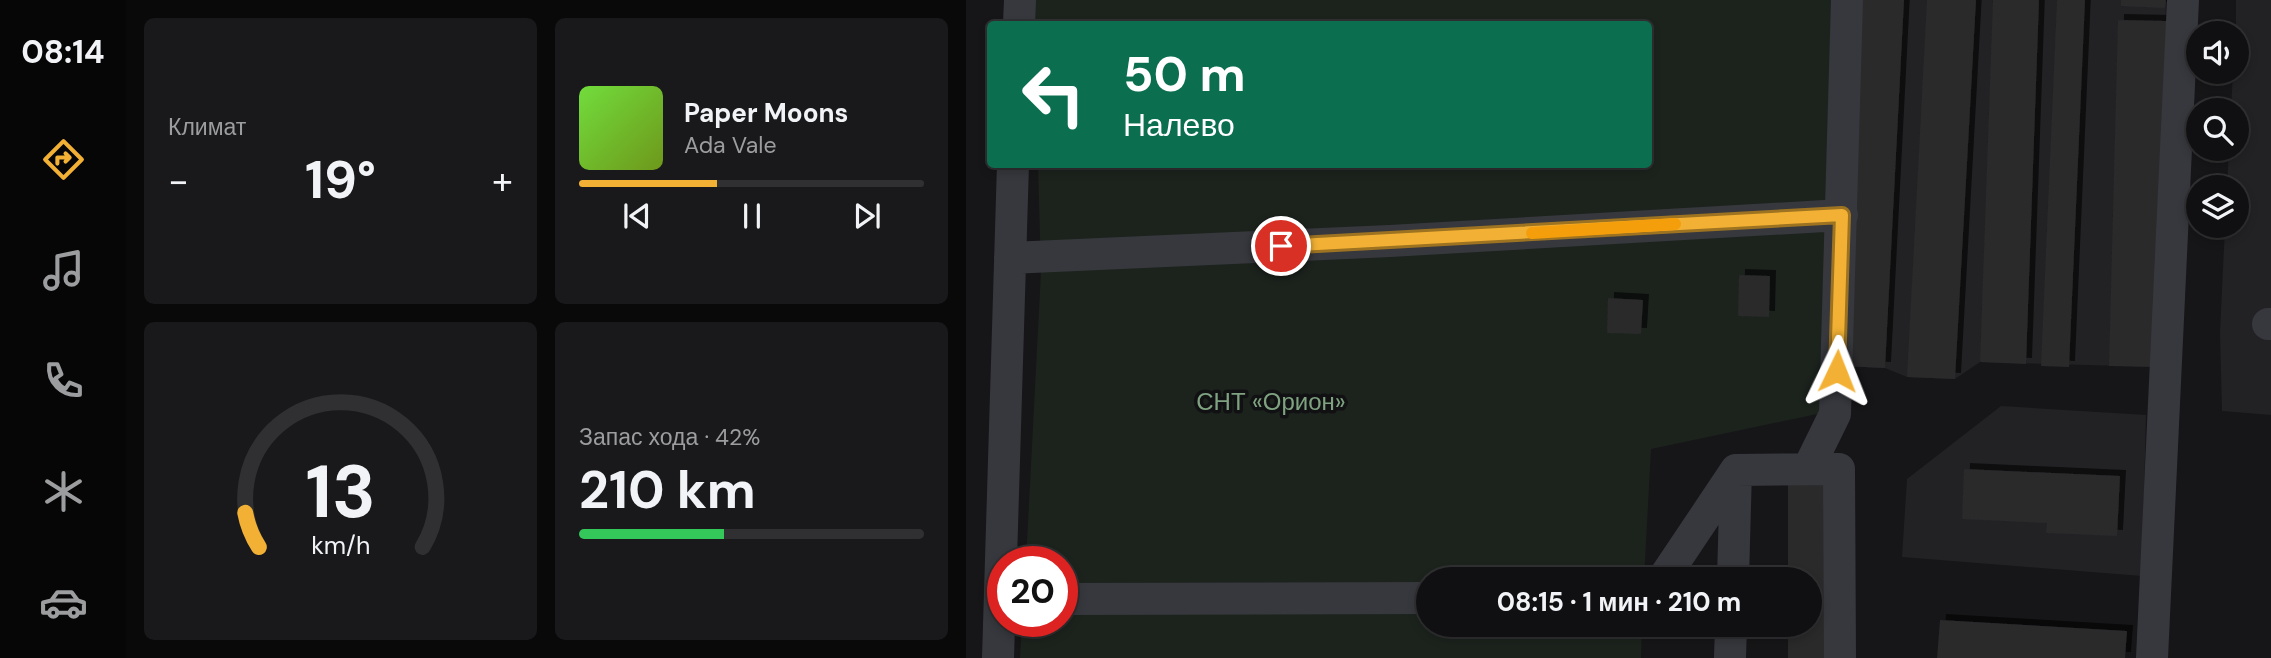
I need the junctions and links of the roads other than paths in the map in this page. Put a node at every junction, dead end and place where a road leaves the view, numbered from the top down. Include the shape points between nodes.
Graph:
1 (1020, 0) edge
2 (1847, 0) edge
3 (2183, 0) edge
4 (1019, 21) edge
5 (1013, 168) edge
6 (1842, 215) junction
7 (1010, 258) junction
8 (1808, 469) junction
9 (1736, 470) junction
10 (1002, 546) edge
11 (1671, 567) edge
12 (1733, 567) edge
13 (1416, 598) edge
14 (1078, 599) edge
15 (999, 637) edge
16 (1731, 637) edge
17 (998, 658) edge
18 (1730, 658) edge
19 (1840, 658) edge
20 (2151, 658) edge

1 - 4 street
2 - 6 street
3 - 20 street
5 - 7 street
6 - 7 street
6 - 8 street via 1835,414
7 - 10 street
8 - 9 street
8 - 19 street via 1839,469
9 - 11 street
9 - 12 street
13 - 14 street
15 - 17 street
16 - 18 street

